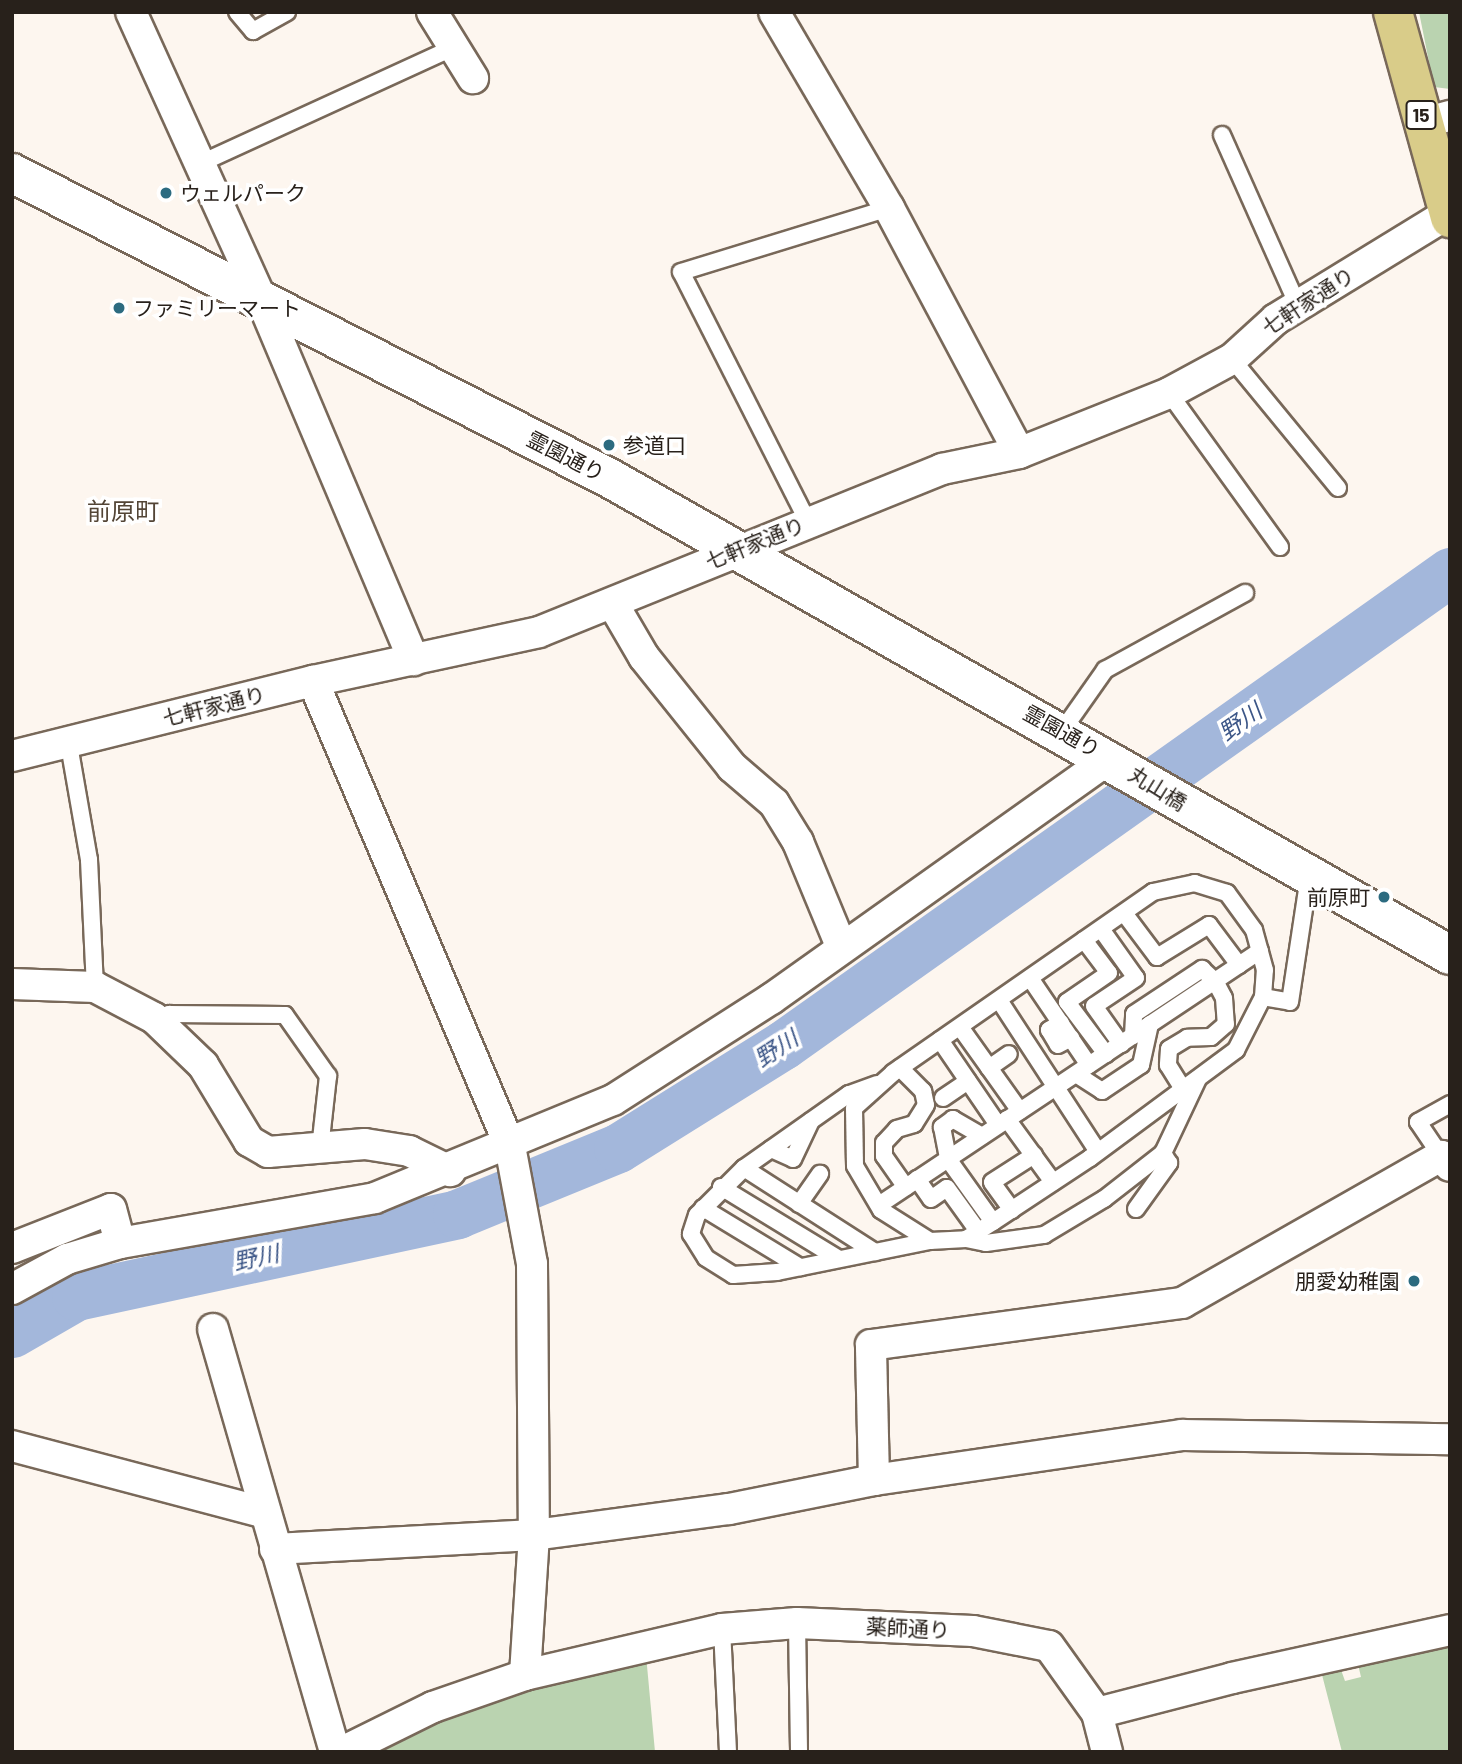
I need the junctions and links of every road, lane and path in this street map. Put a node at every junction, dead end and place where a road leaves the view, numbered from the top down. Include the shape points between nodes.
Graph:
1 (131, 12) edge
2 (237, 12) edge
3 (287, 12) edge
4 (432, 12) edge
5 (775, 12) edge
6 (1392, 12) edge
7 (455, 47) junction
8 (473, 78) dead end
9 (1436, 120) edge
10 (1222, 135) dead end
11 (199, 164) junction
12 (12, 173) edge
13 (1447, 198) edge
14 (889, 208) junction
15 (262, 301) junction
16 (1298, 306) junction
17 (1232, 359) junction
18 (1169, 393) junction
19 (1019, 453) junction
20 (1338, 488) dead end
21 (808, 522) junction
22 (1280, 547) dead end
23 (735, 551) junction
24 (1245, 593) dead end
25 (613, 604) junction
26 (414, 660) junction
27 (313, 681) junction
28 (1062, 731) junction
29 (69, 745) junction
30 (12, 756) edge
31 (1110, 758) junction
32 (1309, 876) junction
33 (1124, 912) junction
34 (1101, 929) junction
35 (1084, 940) junction
36 (841, 946) junction
37 (1260, 951) junction
38 (1450, 955) edge
39 (1239, 965) junction
40 (1030, 978) junction
41 (1215, 981) junction
42 (12, 984) edge
43 (94, 987) junction
44 (1263, 997) junction
45 (999, 1000) junction
46 (154, 1018) junction
47 (1150, 1024) junction
48 (960, 1027) junction
49 (940, 1040) junction
50 (1127, 1040) junction
51 (1009, 1054) dead end
52 (1105, 1054) junction
53 (901, 1068) junction
54 (989, 1068) junction
55 (1082, 1069) junction
56 (1200, 1077) junction
57 (885, 1081) junction
58 (968, 1081) junction
59 (1056, 1087) junction
60 (1183, 1089) junction
61 (943, 1098) dead end
62 (1450, 1104) edge
63 (1008, 1118) junction
64 (982, 1136) junction
65 (510, 1146) junction
66 (320, 1149) junction
67 (1098, 1152) junction
68 (1163, 1153) junction
69 (1034, 1155) junction
70 (948, 1159) junction
71 (1445, 1161) edge
72 (744, 1168) junction
73 (450, 1171) junction
74 (820, 1174) dead end
75 (1053, 1182) junction
76 (911, 1183) junction
77 (721, 1188) junction
78 (799, 1204) junction
79 (879, 1205) junction
80 (703, 1208) junction
81 (1136, 1209) dead end
82 (1012, 1210) junction
83 (993, 1222) junction
84 (972, 1235) junction
85 (930, 1241) junction
86 (120, 1242) junction
87 (12, 1248) edge
88 (875, 1252) junction
89 (839, 1259) junction
90 (800, 1267) junction
91 (12, 1289) edge
92 (212, 1329) dead end
93 (1450, 1439) edge
94 (12, 1446) edge
95 (874, 1480) junction
96 (265, 1513) junction
97 (534, 1535) junction
98 (275, 1549) junction
99 (797, 1623) junction
100 (722, 1629) junction
101 (1450, 1630) edge
102 (525, 1675) junction
103 (1097, 1713) junction
104 (335, 1752) edge
105 (342, 1752) edge
106 (728, 1752) edge
107 (799, 1752) edge
108 (1107, 1752) edge

1 - 11 street
2 - 3 lane via 253,31
4 - 7 street
5 - 14 street
6 - 9 main road, 15
7 - 8 street
7 - 11 lane
9 - 13 main road, 15
10 - 16 lane
11 - 15 street
12 - 15 street, 霊園通り
13 - 16 street, 七軒家通り
14 - 19 street
14 - 21 lane via 681,272
15 - 23 street, 霊園通り via 613,480
15 - 26 street
16 - 17 street, 七軒家通り via 1258,332
17 - 18 street, 七軒家通り
17 - 20 lane
18 - 19 street, 七軒家通り
18 - 22 lane
19 - 21 street, 七軒家通り via 942,469
21 - 23 street, 七軒家通り
23 - 25 street, 七軒家通り
23 - 28 street, 霊園通り
24 - 28 lane via 1105,670
25 - 26 street, 七軒家通り via 539,632
25 - 36 street via 644,657 732,767 774,803 798,842
26 - 27 street, 七軒家通り
27 - 29 street, 七軒家通り
27 - 65 street
28 - 31 street, 霊園通り
29 - 30 street, 七軒家通り
29 - 43 lane via 89,860
31 - 32 street, 丸山橋
31 - 36 street
32 - 38 street
32 - 44 lane via 1290,1002
33 - 34 lane
33 - 37 lane via 1153,892 1195,883 1227,893 1254,930
33 - 39 lane via 1157,957 1209,925
34 - 35 lane
34 - 50 lane via 1136,978 1094,1006
35 - 40 lane
35 - 52 lane via 1109,974 1067,1002
36 - 65 street via 760,1006 613,1100
37 - 39 lane
37 - 44 lane
39 - 41 lane
40 - 45 lane
40 - 55 lane via 1071,1038
41 - 47 lane
41 - 50 lane via 1202,969 1168,991 1134,1014
41 - 60 lane via 1224,998 1226,1024 1210,1037 1187,1038 1169,1049 1168,1065
42 - 43 street
43 - 46 street
44 - 56 lane via 1236,1050
45 - 48 lane
45 - 59 lane
46 - 66 street via 203,1065 250,1141 268,1152
46 - 66 lane via 169,1014 285,1015 328,1076
47 - 50 lane
47 - 55 lane via 1142,1065 1102,1091
48 - 49 lane
48 - 54 lane
49 - 53 lane
49 - 58 lane
50 - 52 lane
51 - 54 lane
52 - 55 lane
53 - 57 lane
53 - 76 lane via 923,1091 926,1105 914,1124 897,1129 884,1143 884,1156
54 - 63 lane
55 - 59 lane
56 - 60 lane
56 - 68 lane
57 - 72 lane via 849,1094
57 - 79 lane via 854,1108 855,1166
58 - 61 lane
58 - 63 lane
59 - 63 lane
59 - 67 lane
60 - 67 lane
62 - 71 lane via 1418,1122
63 - 64 lane
63 - 69 lane
64 - 70 lane
64 - 70 lane via 953,1119 942,1127
65 - 73 street
65 - 97 street via 531,1255
66 - 73 street via 365,1144 409,1151
67 - 75 lane
68 - 81 lane via 1169,1163
68 - 84 lane via 1104,1199 1044,1235 986,1243
69 - 75 lane
69 - 82 lane via 992,1182
70 - 76 lane
70 - 83 lane
71 - 95 street via 1182,1303 871,1345
72 - 77 lane
72 - 78 lane
73 - 86 street via 375,1198
74 - 78 lane
75 - 82 lane
76 - 79 lane
76 - 84 lane via 931,1199 947,1188
77 - 80 lane
77 - 89 lane
78 - 88 lane
79 - 85 lane
80 - 90 lane
80 - 90 lane via 691,1234 715,1264 733,1275
82 - 83 lane
83 - 84 lane
84 - 85 lane
85 - 88 lane
86 - 87 street via 111,1209
86 - 91 street via 67,1259
88 - 89 lane
89 - 90 lane
92 - 96 street
93 - 95 street via 1182,1435
94 - 96 street
95 - 97 street via 729,1509
96 - 98 street
97 - 98 street
97 - 102 street
98 - 104 street
99 - 100 street, 薬師通り
99 - 103 street, 薬師通り via 973,1631 1049,1646
99 - 107 lane
100 - 102 street, 薬師通り
100 - 106 lane
101 - 103 street
102 - 105 street, 薬師通り via 433,1707
103 - 108 street

